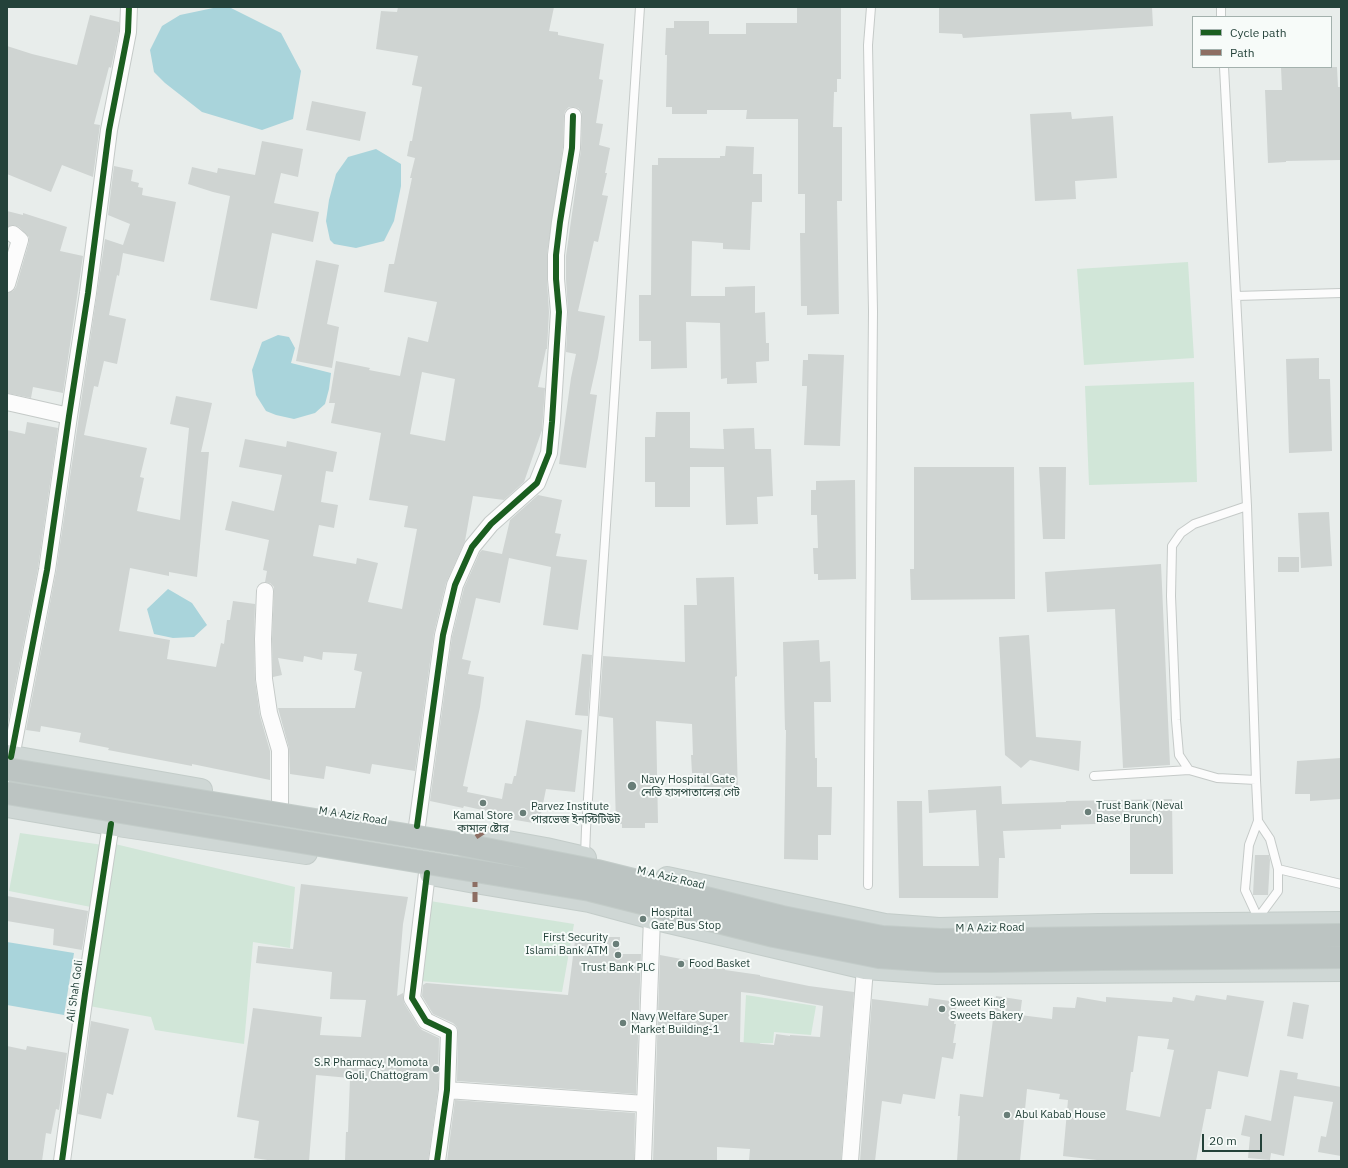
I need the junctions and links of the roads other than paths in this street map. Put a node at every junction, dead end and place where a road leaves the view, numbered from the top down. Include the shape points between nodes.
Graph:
1 (129, 7) edge
2 (640, 7) edge
3 (871, 7) edge
4 (1224, 68) edge
5 (573, 116) dead end
6 (13, 234) dead end
7 (7, 284) edge
8 (1341, 293) edge
9 (1236, 296) junction
10 (7, 402) edge
11 (69, 416) junction
12 (1247, 506) junction
13 (265, 591) dead end
14 (8, 761) edge
15 (1188, 770) junction
16 (1094, 776) dead end
17 (1256, 780) junction
18 (7, 793) edge
19 (280, 804) junction
20 (7, 806) edge
21 (1258, 821) junction
22 (111, 824) junction
23 (417, 826) junction
24 (585, 858) junction
25 (1278, 869) junction
26 (427, 873) junction
27 (1341, 884) edge
28 (868, 885) dead end
29 (652, 918) junction
30 (1258, 921) junction
31 (1341, 923) edge
32 (1341, 935) edge
33 (1341, 957) edge
34 (865, 968) junction
35 (1341, 970) edge
36 (1259, 971) junction
37 (447, 1090) junction
38 (645, 1104) junction
39 (62, 1161) edge
40 (437, 1161) edge
41 (644, 1161) edge
42 (850, 1161) edge

1 - 11 street via 128,32 109,130
2 - 24 lane
3 - 28 lane via 868,45 873,311
4 - 9 lane
5 - 23 street via 572,148 556,255 559,312 548,453 537,483 491,524 472,547 455,585 443,635
6 - 7 street via 20,240
8 - 9 lane
9 - 12 lane
10 - 11 street
11 - 14 street via 47,570
12 - 15 lane via 1194,524 1181,533 1172,546 1171,596 1176,720 1179,756
12 - 17 lane
13 - 19 street via 264,679 268,713 280,750
14 - 19 main road, M A Aziz Road
14 - 32 highway, bridge via 597,871 782,917 882,937 940,940
15 - 16 lane
15 - 17 lane via 1216,778
17 - 21 lane
18 - 33 highway, bridge via 590,890 774,936 879,957 983,961
19 - 23 main road, M A Aziz Road
20 - 22 main road
21 - 25 lane via 1270,839
21 - 30 lane via 1249,845 1245,890
22 - 26 main road
22 - 39 street, Ali Shah Goli
23 - 24 main road, M A Aziz Road
24 - 30 main road, M A Aziz Road via 885,925 939,929
25 - 27 lane
25 - 30 lane via 1278,891
26 - 29 main road via 589,901
26 - 37 street via 412,998 426,1021 449,1032
29 - 34 main road
29 - 38 street
30 - 31 main road, M A Aziz Road
30 - 36 lane
34 - 36 main road via 937,973
34 - 42 street
35 - 36 main road
37 - 38 street
37 - 40 street
38 - 41 street

